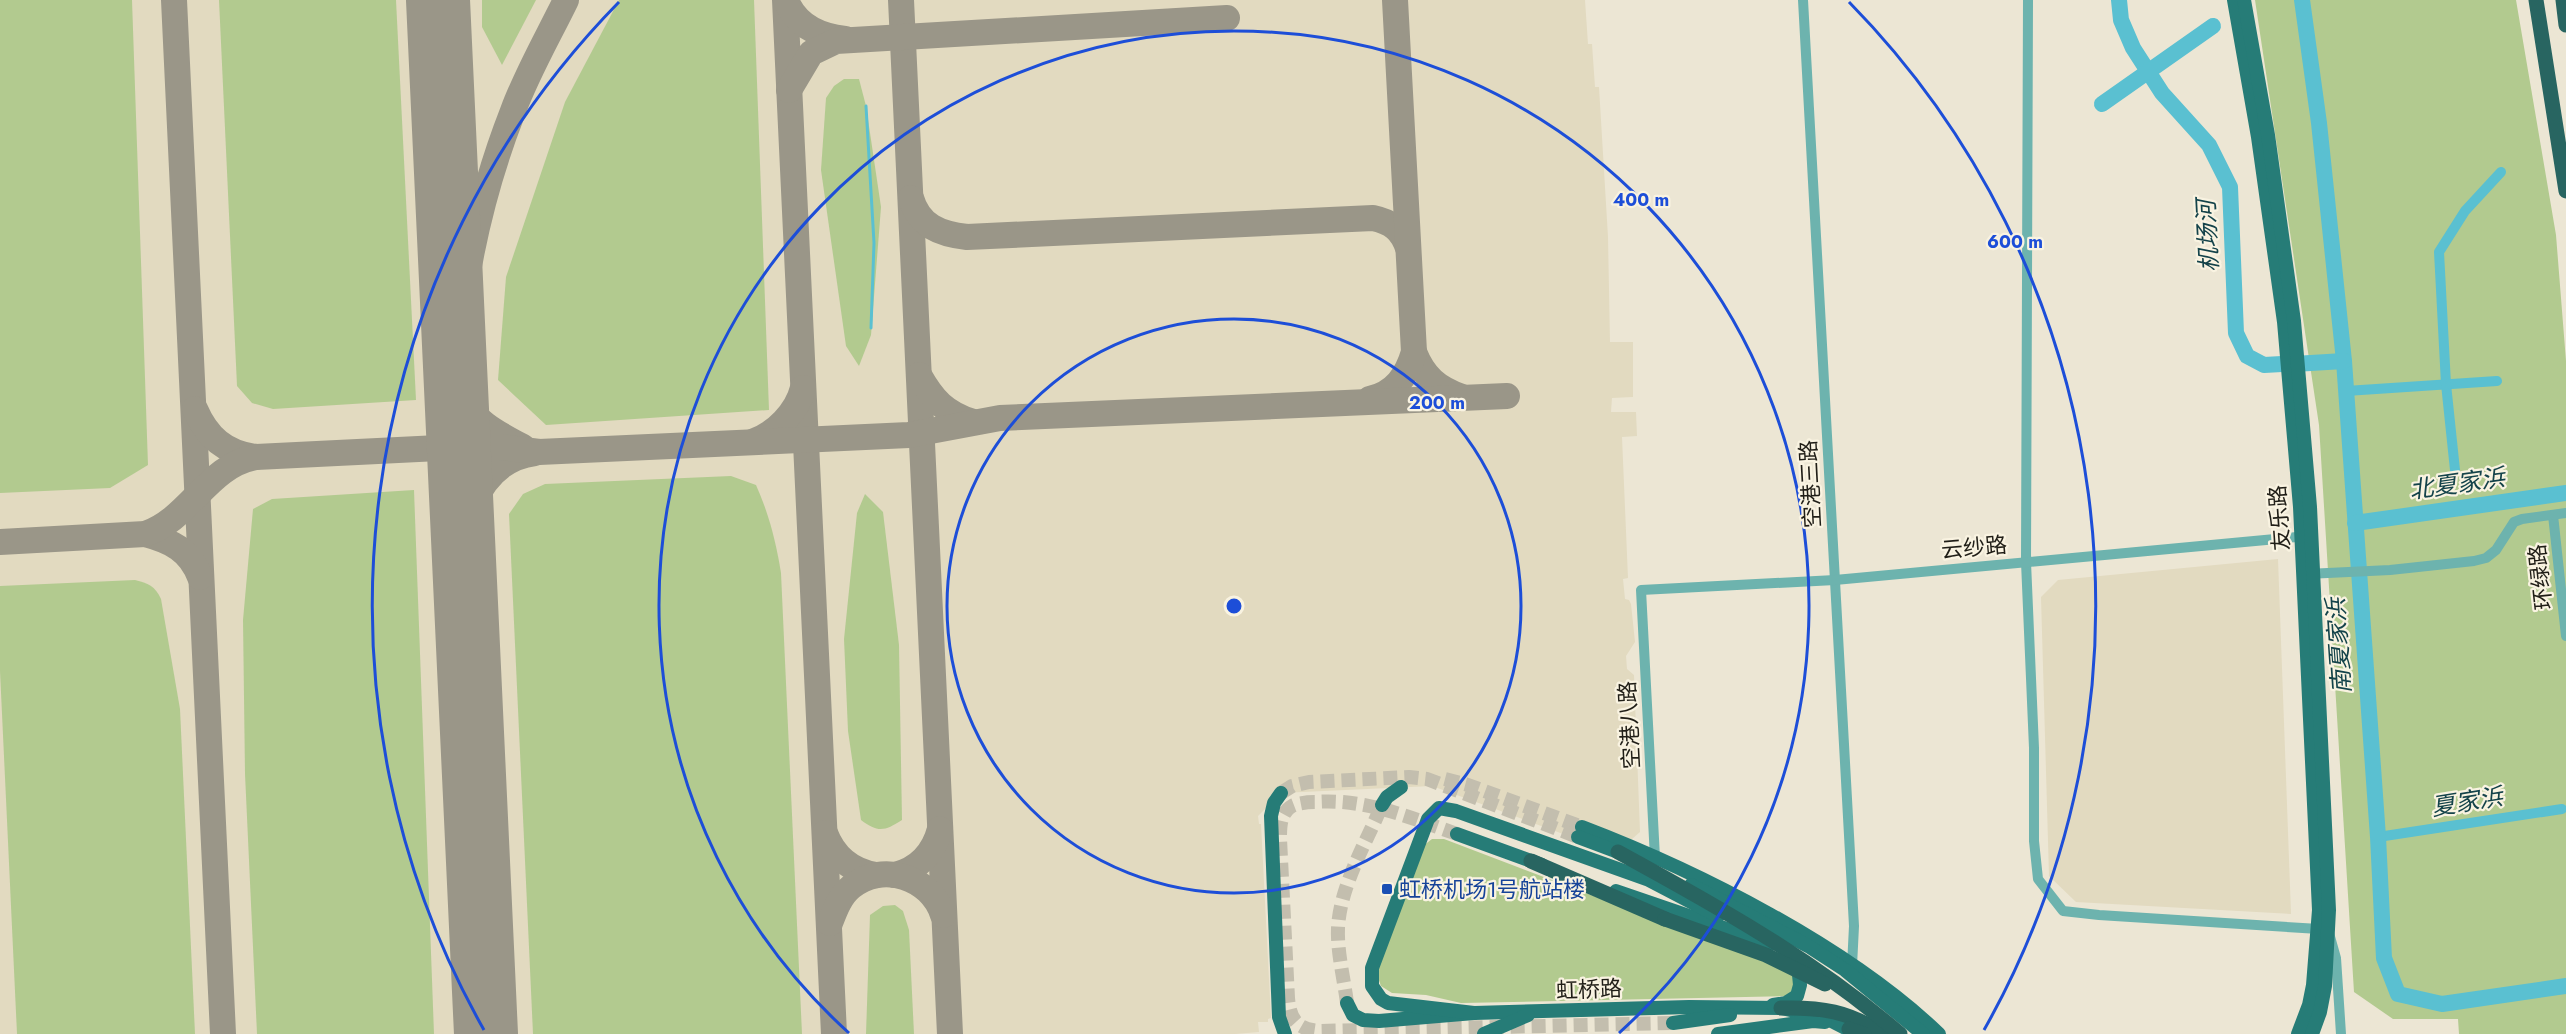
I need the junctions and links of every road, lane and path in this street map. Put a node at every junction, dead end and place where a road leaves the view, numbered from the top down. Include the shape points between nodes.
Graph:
1 (1803, 0) edge
2 (2028, 0) edge
3 (2234, 0) edge
4 (2244, 0) edge
5 (2536, 0) edge
6 (2562, 0) edge
7 (2566, 25) edge
8 (2566, 191) edge
9 (2566, 513) edge
10 (2553, 514) junction
11 (2306, 536) junction
12 (2026, 562) junction
13 (2308, 573) junction
14 (1835, 580) junction
15 (1641, 590) joint
16 (2566, 636) edge
17 (1401, 787) dead end
18 (1281, 793) dead end
19 (1382, 805) tunnel mouth
20 (1457, 834) tunnel mouth
21 (1552, 846) junction
22 (1618, 852) junction
23 (1655, 858) junction
24 (1531, 861) junction
25 (2324, 931) junction
26 (1782, 949) junction
27 (1852, 966) junction
28 (1347, 1003) tunnel mouth
29 (1756, 1008) junction
30 (1781, 1008) junction
31 (1535, 1012) junction
32 (1474, 1013) junction
33 (1781, 1025) junction
34 (1852, 1030) edge
35 (1285, 1034) edge
36 (1484, 1034) edge
37 (1718, 1034) edge
38 (1755, 1034) edge
39 (1883, 1034) edge
40 (1900, 1034) edge
41 (1909, 1034) edge
42 (1923, 1034) edge
43 (1939, 1034) edge
44 (2298, 1034) edge
45 (2312, 1034) edge
46 (2342, 1034) edge

1 - 14 street, 空港三路
2 - 12 street
3 - 11 main road, 友乐路 via 2284,322
4 - 11 main road, 友乐路 via 2294,321
5 - 8 highway
6 - 7 highway
9 - 10 street
10 - 13 street via 2514,522 2487,558 2390,570
10 - 16 street, 环绿路
11 - 12 street, 云纱路
11 - 13 main road, 友乐路
12 - 14 street, 云纱路
12 - 25 street via 2038,879 2063,911
13 - 25 main road, 友乐路
14 - 15 street, 云纱路
14 - 27 street, 空港三路 via 1854,926
15 - 23 street, 空港八路
17 - 19 main road
18 - 35 main road via 1271,816 1279,1017
20 - 24 main road
21 - 23 main road via 1601,855
21 - 26 main road via 1649,880
21 - 32 main road via 1446,808 1433,811 1428,819 1372,968 1372,987 1388,1003
22 - 23 main road via 1580,832
22 - 40 highway, bridge via 1809,963
22 - 42 main road, bridge via 1808,946 1845,970
23 - 27 main road via 1757,908
24 - 26 main road
24 - 40 highway, bridge via 1665,919 1793,967
25 - 44 main road, 友乐路 via 2309,1005
25 - 45 main road, 友乐路 via 2325,986
25 - 46 street via 2336,958
26 - 29 main road via 1798,964 1797,996 1786,1003
26 - 41 main road via 1836,978
27 - 43 main road
28 - 32 main road, 虹桥路 via 1353,1015 1363,1020
29 - 30 main road, 虹桥路
29 - 31 main road, 虹桥路
30 - 33 main road via 1673,1023
30 - 34 main road, 虹桥路 via 1807,1012
30 - 39 highway via 1833,1010 1865,1022
31 - 32 main road, 虹桥路
31 - 36 main road
33 - 34 main road, 虹桥路 via 1813,1021
33 - 37 main road, 虹桥路
33 - 38 street

